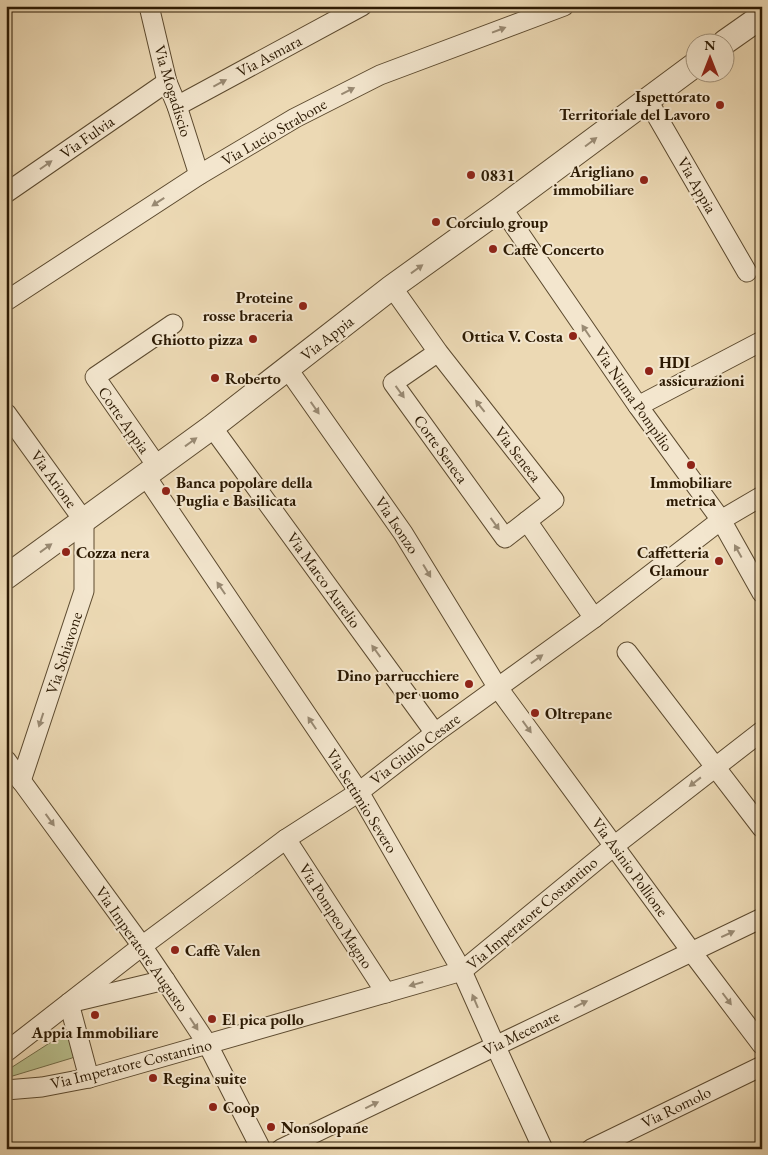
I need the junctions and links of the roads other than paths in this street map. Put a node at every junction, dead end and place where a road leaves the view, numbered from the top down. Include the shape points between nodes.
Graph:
1 (149, 6) edge
2 (362, 6) edge
3 (564, 6) edge
4 (762, 16) edge
5 (736, 34) edge
6 (686, 71) edge
7 (167, 82) junction
8 (648, 99) junction
9 (177, 106) junction
10 (199, 175) junction
11 (6, 193) edge
12 (502, 208) junction
13 (747, 272) dead end
14 (392, 288) junction
15 (6, 301) edge
16 (173, 324) dead end
17 (762, 341) edge
18 (438, 352) junction
19 (287, 368) junction
20 (638, 406) junction
21 (8, 420) edge
22 (212, 426) junction
23 (151, 470) junction
24 (762, 496) edge
25 (721, 520) junction
26 (84, 521) junction
27 (527, 521) junction
28 (6, 577) edge
29 (762, 593) edge
30 (594, 618) junction
31 (627, 652) dead end
32 (498, 688) junction
33 (762, 731) edge
34 (435, 733) junction
35 (6, 760) edge
36 (715, 766) junction
37 (21, 781) junction
38 (359, 792) junction
39 (762, 828) edge
40 (286, 839) junction
41 (614, 846) junction
42 (762, 918) edge
43 (142, 946) junction
44 (691, 951) junction
45 (462, 971) junction
46 (165, 980) junction
47 (386, 993) junction
48 (69, 1004) junction
49 (208, 1045) junction
50 (495, 1045) junction
51 (762, 1045) edge
52 (6, 1052) edge
53 (762, 1066) edge
54 (90, 1078) junction
55 (6, 1090) edge
56 (261, 1149) edge
57 (280, 1149) edge
58 (543, 1149) edge
59 (590, 1149) edge

1 - 7 street, Via Mogadiscio
9 -> 2 street, Via Asmara
10 -> 3 street, Via Lucio Strabone via 295,118 380,75
4 - 5 street
6 - 8 street, Via Appia
7 - 9 street, Via Mogadiscio
11 -> 7 street, Via Fulvia
12 -> 8 street, Via Appia
8 - 13 street, Via Appia
9 - 10 street, Via Mogadiscio
10 -> 15 street, Via Lucio Strabone
14 -> 12 street, Via Appia
20 -> 12 street, Via Numa Pompilio
14 - 18 street, Via Seneca
14 - 19 street, Via Appia
16 - 23 street, Corte Appia via 95,378
17 - 20 street
27 -> 18 street, Via Seneca via 554,500
18 -> 27 street, Corte Seneca via 393,382 505,538
19 - 22 street, Via Appia
19 -> 32 street, Via Isonzo via 404,533
20 - 25 street, Via Numa Pompilio
21 - 26 street, Via Arione
23 -> 22 street, Via Appia
34 -> 22 street, Via Marco Aurelio
23 - 26 street, Via Appia
38 -> 23 street, Via Settimio Severo
24 - 25 street, Via Giulio Cesare
29 -> 25 street, Via Numa Pompilio
25 - 30 street, Via Giulio Cesare
28 -> 26 street, Via Appia
26 -> 37 street, Via Schiavone via 84,591
27 - 30 street
32 -> 30 street, Via Giulio Cesare
31 - 36 street
32 - 34 street, Via Giulio Cesare
32 -> 41 street, Via Asinio Pollione
33 - 36 street, Via Imperatore Costantino
34 - 38 street, Via Giulio Cesare
35 - 37 street, Via Imperatore Augusto
36 - 39 street
36 -> 41 street, Via Imperatore Costantino
37 -> 43 street, Via Imperatore Augusto
38 - 40 street, Via Giulio Cesare
38 - 45 street, Via Settimio Severo
40 - 43 street, Via Giulio Cesare
40 - 47 street, Via Pompeo Magno
41 - 44 street, Via Asinio Pollione
41 - 45 street, Via Imperatore Costantino
44 -> 42 street, Via Mecenate
43 - 46 street, Via Imperatore Augusto
43 - 48 street, Via Giulio Cesare
50 -> 44 street, Via Mecenate
44 -> 51 street, Via Asinio Pollione
45 -> 47 street, Via Imperatore Costantino
50 -> 45 street, Via Settimio Severo
46 - 48 street, Via Giulio Cesare
46 -> 49 street, Via Imperatore Augusto
47 - 49 street, Via Imperatore Costantino
48 - 52 street, Via Giulio Cesare
48 - 54 street
49 - 54 street, Via Imperatore Costantino
49 - 56 street, Via Imperatore Augusto
57 -> 50 street, Via Mecenate
50 - 58 street, Via Settimio Severo
53 - 59 street, Via Romolo
54 - 55 street, Via Imperatore Costantino

